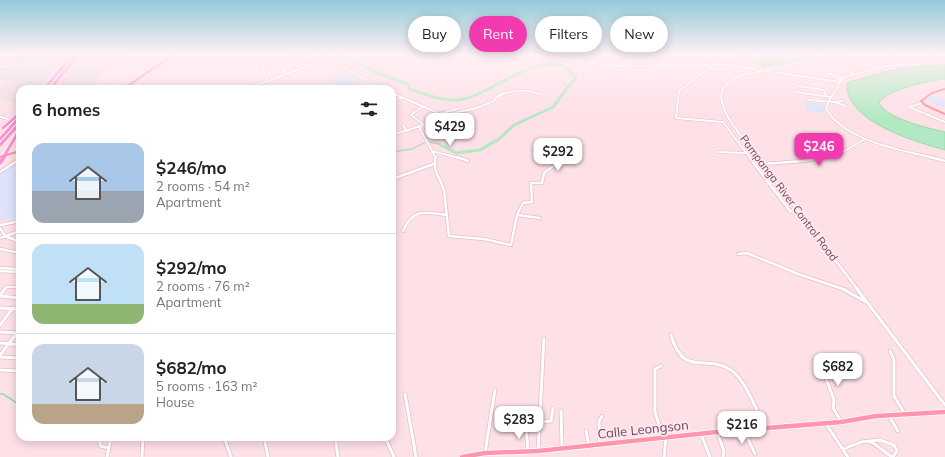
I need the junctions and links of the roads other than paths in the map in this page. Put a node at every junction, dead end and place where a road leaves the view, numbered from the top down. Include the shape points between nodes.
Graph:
1 (56, 75) edge
2 (61, 75) edge
3 (143, 75) edge
4 (265, 75) edge
5 (284, 75) edge
6 (357, 75) edge
7 (698, 75) edge
8 (744, 75) edge
9 (805, 75) edge
10 (833, 75) edge
11 (851, 75) edge
12 (835, 78) dead end
13 (841, 80) junction
14 (267, 81) junction
15 (48, 85) edge
16 (53, 85) edge
17 (129, 85) edge
18 (258, 85) edge
19 (375, 85) edge
20 (798, 86) dead end
21 (945, 89) edge
22 (795, 92) dead end
23 (539, 94) dead end
24 (396, 95) edge
25 (826, 96) junction
26 (402, 97) junction
27 (831, 97) junction
28 (396, 100) edge
29 (808, 100) dead end
30 (828, 101) junction
31 (842, 101) dead end
32 (836, 102) junction
33 (922, 103) junction
34 (423, 106) junction
35 (846, 106) dead end
36 (458, 109) dead end
37 (945, 114) edge
38 (439, 115) junction
39 (0, 117) edge
40 (16, 117) edge
41 (8, 119) dead end
42 (16, 121) edge
43 (715, 121) junction
44 (945, 122) edge
45 (716, 124) dead end
46 (403, 125) dead end
47 (424, 126) junction
48 (16, 127) edge
49 (419, 127) junction
50 (1, 130) edge
51 (407, 131) junction
52 (396, 134) edge
53 (16, 137) edge
54 (866, 138) junction
55 (0, 139) edge
56 (0, 145) edge
57 (431, 151) junction
58 (16, 152) edge
59 (718, 152) dead end
60 (746, 153) junction
61 (6, 155) junction
62 (0, 156) edge
63 (563, 159) dead end
64 (945, 160) edge
65 (468, 161) dead end
66 (16, 162) edge
67 (0, 163) edge
68 (434, 164) junction
69 (763, 164) junction
70 (0, 172) edge
71 (396, 178) edge
72 (800, 213) junction
73 (447, 215) junction
74 (517, 215) junction
75 (540, 218) dead end
76 (16, 222) edge
77 (0, 227) edge
78 (403, 231) dead end
79 (16, 233) edge
80 (5, 236) junction
81 (0, 238) edge
82 (16, 240) edge
83 (0, 249) edge
84 (16, 253) edge
85 (738, 254) dead end
86 (0, 270) edge
87 (16, 271) edge
88 (16, 287) edge
89 (0, 296) edge
90 (16, 298) edge
91 (868, 304) junction
92 (0, 308) edge
93 (13, 308) junction
94 (16, 308) edge
95 (2, 320) edge
96 (0, 325) edge
97 (0, 332) edge
98 (16, 333) edge
99 (671, 335) dead end
100 (16, 336) edge
101 (544, 338) dead end
102 (0, 343) edge
103 (9, 344) junction
104 (16, 345) edge
105 (890, 351) dead end
106 (0, 356) edge
107 (16, 358) edge
108 (818, 364) dead end
109 (662, 366) dead end
110 (0, 370) edge
111 (16, 371) edge
112 (495, 390) dead end
113 (405, 394) dead end
114 (945, 406) edge
115 (553, 408) dead end
116 (561, 412) dead end
117 (945, 412) edge
118 (905, 414) junction
119 (602, 416) dead end
120 (889, 416) junction
121 (539, 422) junction
122 (841, 422) junction
123 (826, 423) junction
124 (526, 426) dead end
125 (765, 428) junction
126 (744, 430) junction
127 (586, 431) dead end
128 (898, 431) dead end
129 (717, 432) junction
130 (701, 434) junction
131 (665, 438) junction
132 (100, 441) edge
133 (110, 441) edge
134 (142, 441) edge
135 (225, 441) edge
136 (265, 441) edge
137 (336, 441) edge
138 (387, 441) edge
139 (870, 441) junction
140 (600, 445) junction
141 (589, 446) junction
142 (109, 448) junction
143 (562, 449) junction
144 (844, 449) junction
145 (529, 452) junction
146 (538, 452) junction
147 (485, 453) junction
148 (755, 454) dead end
149 (107, 457) edge
150 (142, 457) edge
151 (231, 457) edge
152 (268, 457) edge
153 (338, 457) edge
154 (394, 457) edge
155 (416, 457) edge
156 (462, 457) edge
157 (664, 457) edge
158 (710, 457) edge
159 (722, 457) edge
160 (848, 457) edge
161 (892, 457) edge

1 - 15 highway
2 - 16 highway
3 - 17 main road
4 - 14 street
5 - 14 street
6 - 19 street
7 - 43 street via 679,91 676,118
8 - 69 street, Pampanga River Control Road via 734,78 722,91 724,112
9 - 13 street
10 - 13 street
11 - 13 street
12 - 13 street
13 - 27 street
14 - 18 street
20 - 25 street via 824,90
21 - 33 main road via 923,98
22 - 25 street
23 - 38 street via 526,89 514,89 496,97 494,102 477,108
24 - 26 street
25 - 27 street
26 - 28 street
26 - 34 street
27 - 30 street
29 - 30 street
30 - 32 street
30 - 54 street via 826,109 830,117 844,128
31 - 32 street
32 - 35 street
33 - 37 main road
33 - 44 street via 909,107
34 - 38 street
34 - 47 street via 411,115
36 - 38 street
38 - 47 street via 436,121
39 - 41 street
40 - 50 highway
42 - 55 highway
43 - 45 street
43 - 60 street via 723,122
46 - 51 street
47 - 49 street
48 - 56 highway
49 - 51 street
49 - 57 street
51 - 52 street
53 - 61 highway
54 - 64 street
54 - 69 street via 841,152 817,160
57 - 65 street
57 - 68 street via 436,158
58 - 61 main road
59 - 60 street
60 - 72 street via 790,211
61 - 62 main road
61 - 67 highway
63 - 74 street via 544,173 542,182 531,183 532,202 523,203
66 - 70 street
68 - 71 street
68 - 73 street via 444,190
69 - 72 street, Pampanga River Control Road
72 - 91 street, Pampanga River Control Road
73 - 74 street via 449,236 484,239 509,245 512,244
73 - 78 street via 422,212 414,214
74 - 75 street
76 - 77 street
77 - 80 street
79 - 80 street
80 - 81 street
80 - 82 street
83 - 84 street
85 - 91 street via 745,253 847,290
86 - 87 street
88 - 89 street via 6,287
89 - 90 street
91 - 114 street, Pampanga River Control Road
92 - 93 street
93 - 94 street
93 - 95 street
95 - 96 street
97 - 98 street
99 - 125 street via 674,346 685,359 700,365 723,366 734,372
100 - 103 street
101 - 121 street
102 - 103 street
103 - 104 street
103 - 106 street
105 - 118 street via 894,360 894,396
106 - 107 street
108 - 122 street via 834,400 833,408
109 - 131 street via 654,369 655,412
110 - 111 street
112 - 147 street
113 - 155 street
115 - 121 street via 551,421
116 - 143 street
117 - 118 main road, Calle Leongson
118 - 120 main road, Calle Leongson
119 - 140 street via 599,421
120 - 122 main road, Calle Leongson
120 - 128 street
121 - 146 street
122 - 123 main road, Calle Leongson
123 - 125 main road, Calle Leongson
123 - 144 street
124 - 145 street
125 - 126 main road, Calle Leongson
126 - 129 main road, Calle Leongson
126 - 148 street
127 - 141 street
129 - 130 main road, Calle Leongson
129 - 159 street via 724,451
130 - 131 main road, Calle Leongson
130 - 158 street
131 - 140 main road, Calle Leongson
131 - 157 street
132 - 142 street via 100,446
133 - 142 street
134 - 150 street
135 - 151 street
136 - 152 street
137 - 153 street
138 - 154 street
139 - 144 street via 863,440
139 - 161 street
139 - 161 street via 880,440 894,445 897,451
140 - 141 main road, Calle Leongson
141 - 143 main road, Calle Leongson
142 - 149 street
143 - 146 main road, Calle Leongson
144 - 160 street
145 - 146 main road, Calle Leongson
145 - 147 main road, Calle Leongson
147 - 156 main road, Calle Leongson

